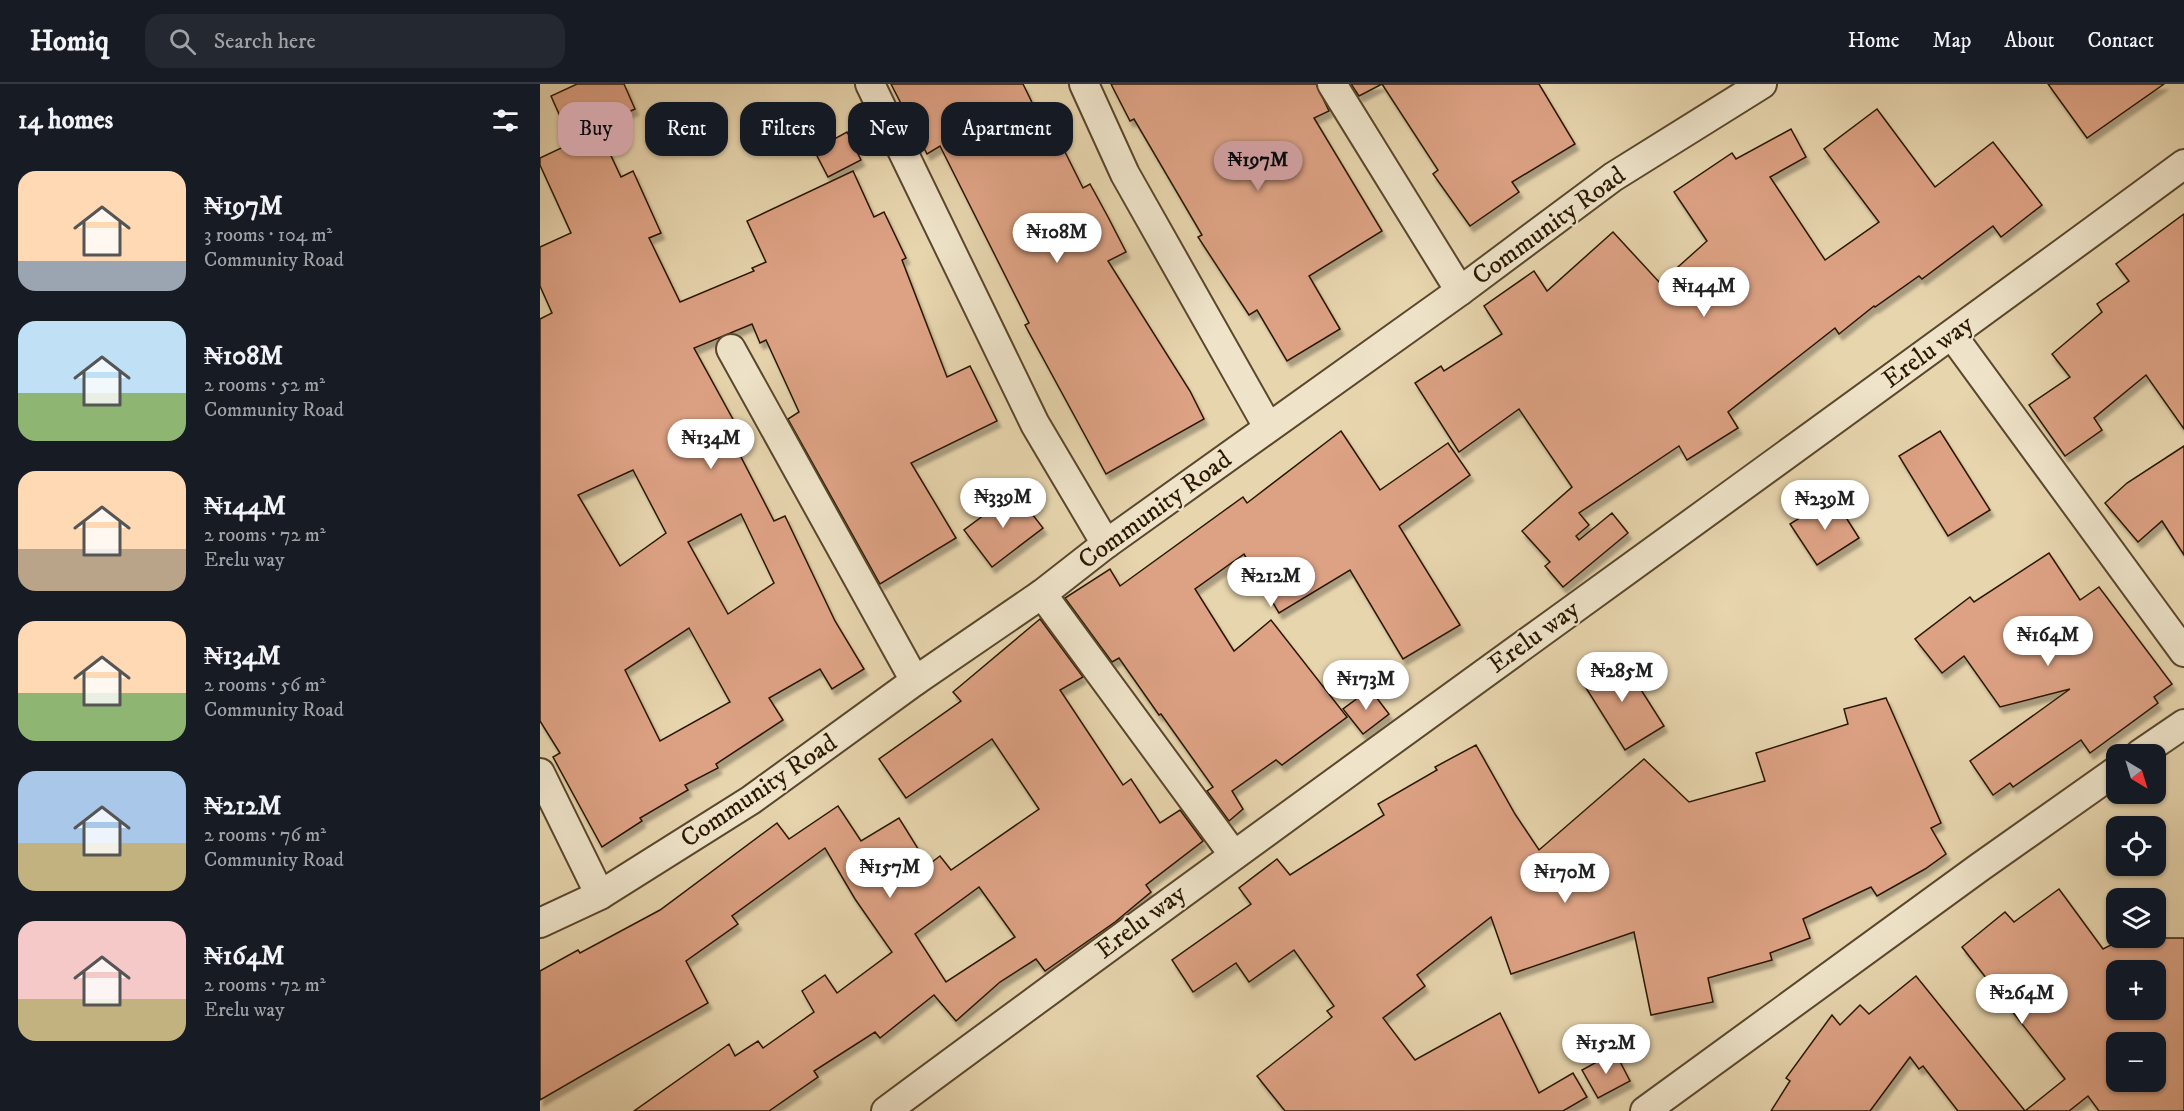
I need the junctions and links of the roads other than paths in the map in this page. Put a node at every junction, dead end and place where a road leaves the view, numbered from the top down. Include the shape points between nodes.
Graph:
1 (870, 84) edge
2 (1084, 84) edge
3 (1332, 84) edge
4 (1762, 84) edge
5 (2184, 164) edge
6 (1460, 291) junction
7 (1952, 335) junction
8 (731, 349) dead end
9 (1268, 427) junction
10 (1106, 544) junction
11 (1042, 594) junction
12 (2184, 652) edge
13 (915, 681) junction
14 (2184, 724) edge
15 (2155, 744) edge
16 (540, 774) edge
17 (2106, 778) edge
18 (1233, 854) junction
19 (600, 895) junction
20 (540, 923) edge
21 (886, 1111) edge
22 (1645, 1111) edge

1 - 10 street via 1035,423
2 - 9 street via 1125,174
3 - 6 street
4 - 6 street, Community Road via 1613,177
5 - 7 street, Erelu way
6 - 9 street, Community Road
7 - 12 street
7 - 18 street, Erelu way
8 - 13 street
9 - 10 street, Community Road
10 - 11 street, Community Road
11 - 13 street, Community Road
11 - 18 street
13 - 19 street, Community Road via 751,800
14 - 15 street
16 - 19 street
17 - 22 street
18 - 21 street, Erelu way
19 - 20 street, Community Road

